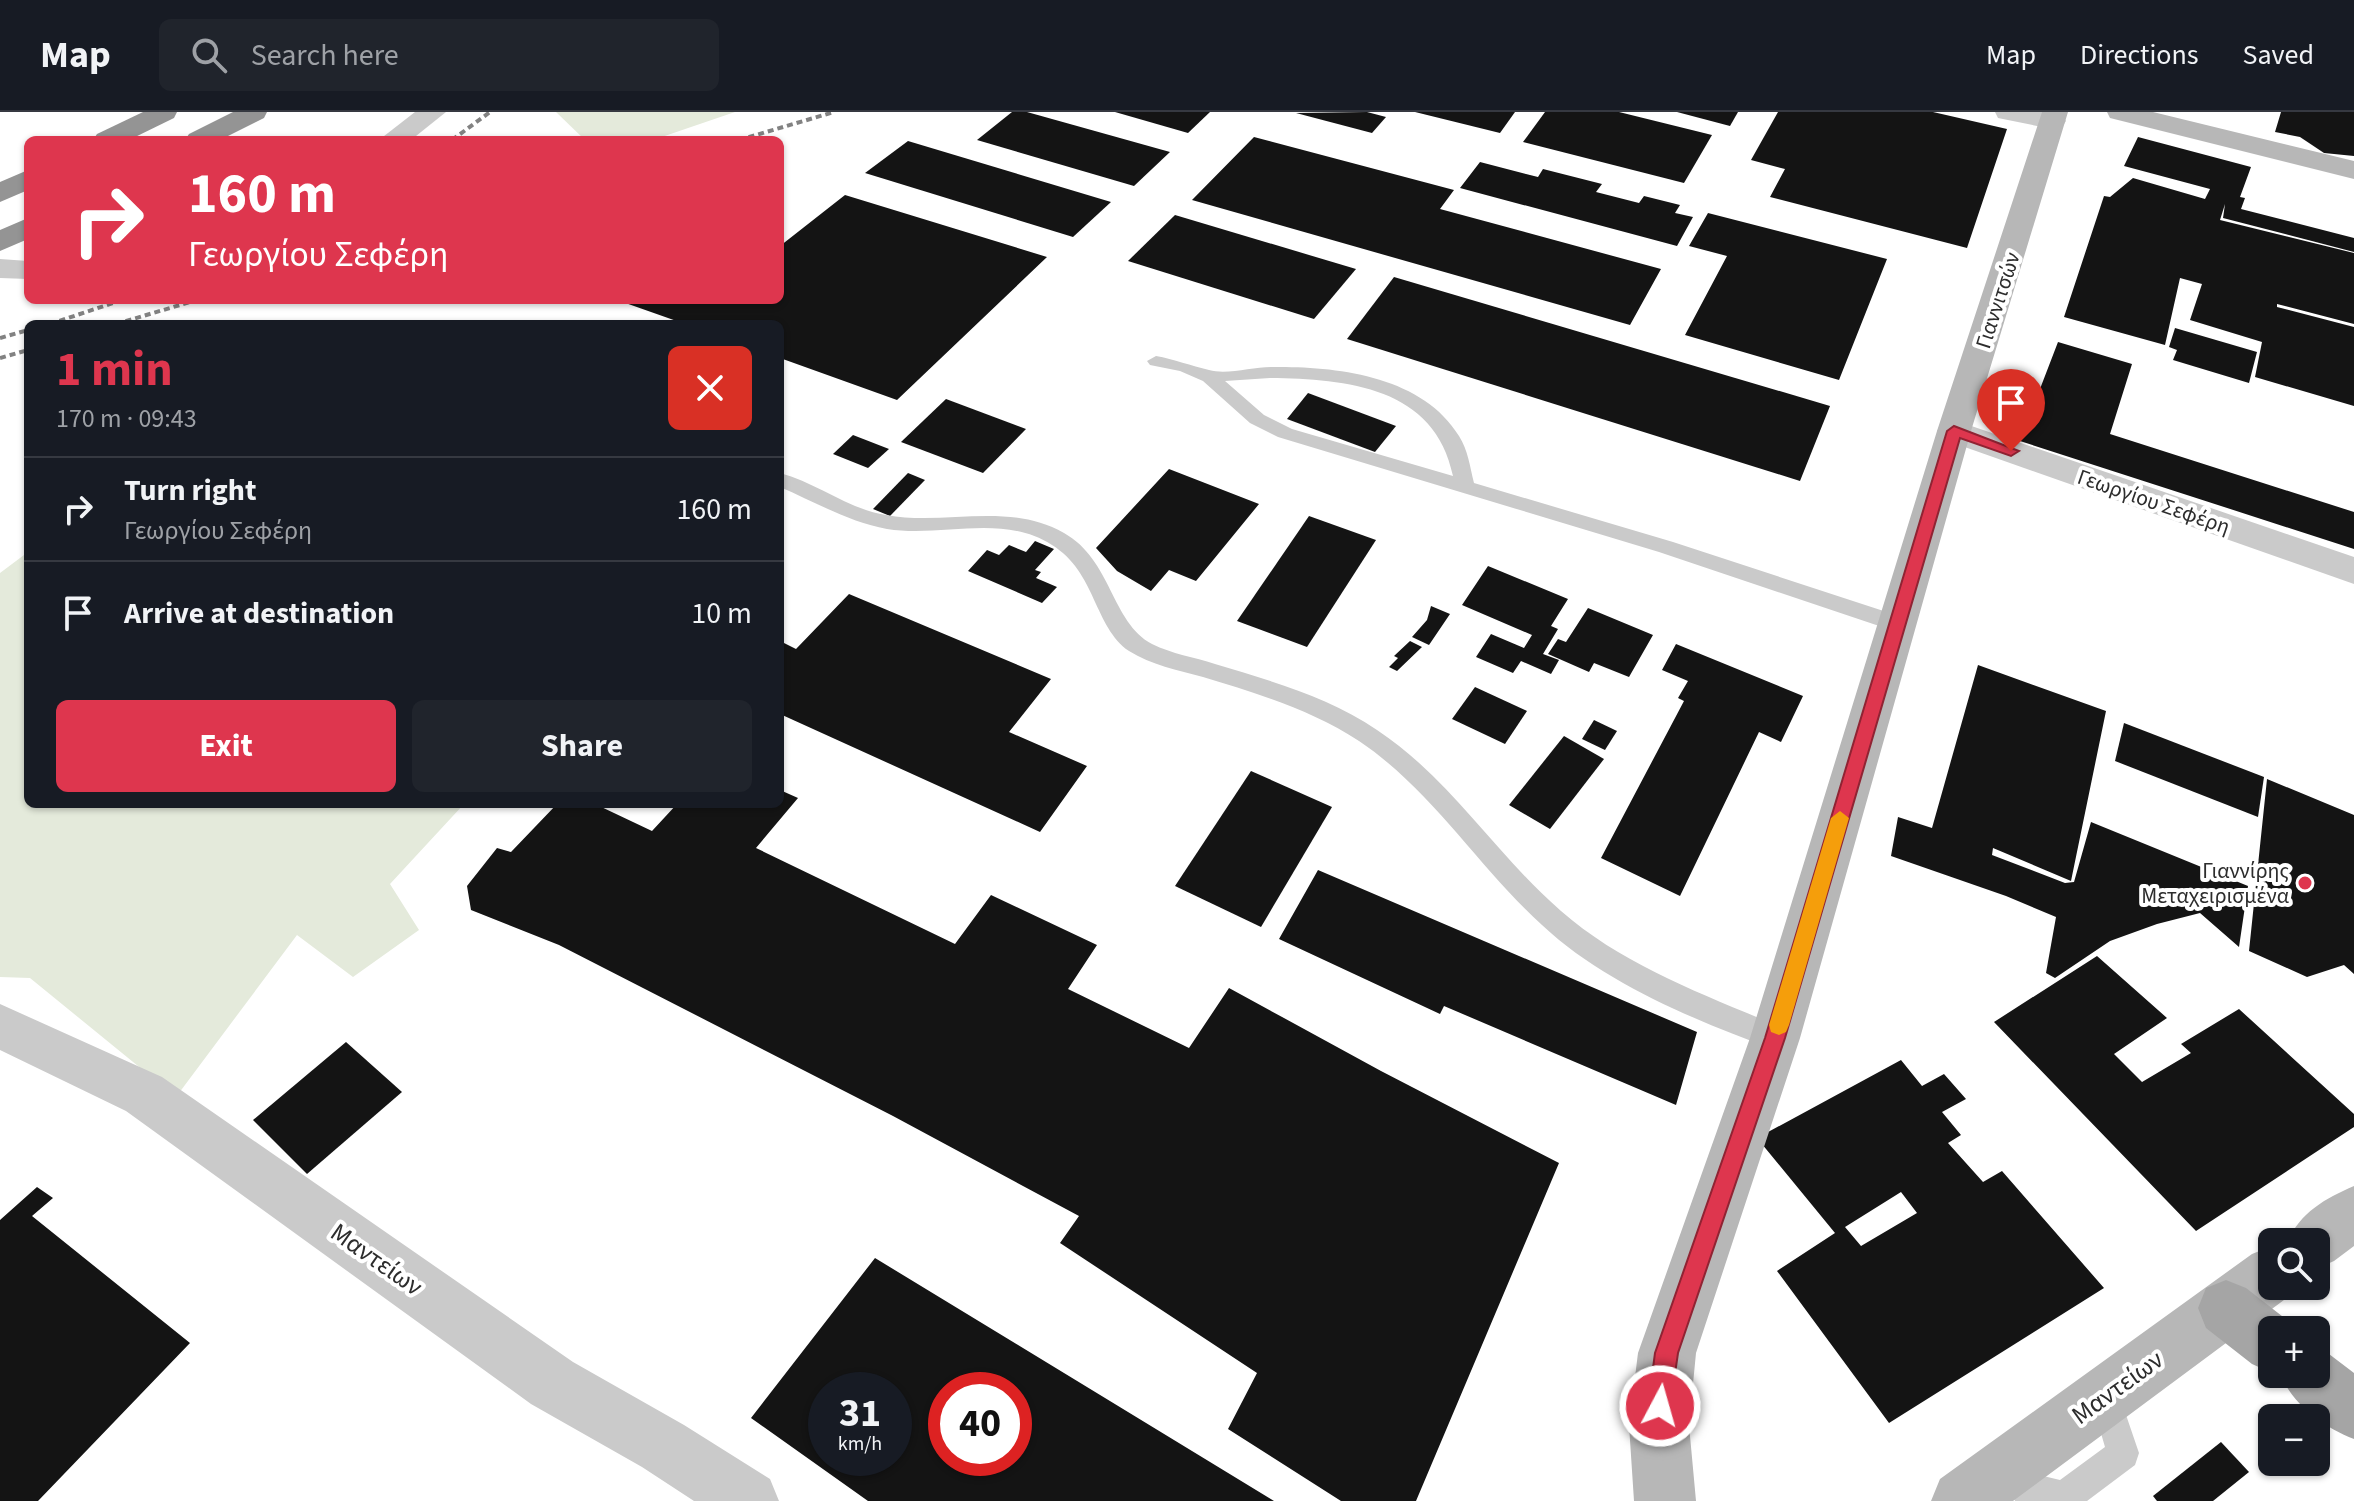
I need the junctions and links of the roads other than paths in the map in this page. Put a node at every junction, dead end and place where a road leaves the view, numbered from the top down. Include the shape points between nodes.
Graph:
1 (164, 112) edge
2 (254, 112) edge
3 (433, 112) edge
4 (2008, 112) edge
5 (2120, 112) edge
6 (2054, 117) edge
7 (115, 136) edge
8 (207, 136) edge
9 (399, 136) edge
10 (2354, 170) edge
11 (24, 181) edge
12 (0, 193) edge
13 (24, 229) edge
14 (0, 242) edge
15 (0, 268) edge
16 (24, 270) edge
17 (1156, 361) dead end
18 (1209, 377) junction
19 (1954, 431) junction
20 (784, 481) edge
21 (1464, 484) junction
22 (2354, 571) edge
23 (1897, 624) junction
24 (0, 1026) edge
25 (1775, 1038) junction
26 (2354, 1213) edge
27 (2330, 1231) edge
28 (2258, 1284) edge
29 (2226, 1308) junction
30 (2258, 1333) edge
31 (2326, 1388) edge
32 (2354, 1410) edge
33 (2114, 1423) dead end
34 (2027, 1489) dead end
35 (748, 1501) edge
36 (1665, 1501) edge
37 (1962, 1501) edge

1 - 7 highway
2 - 8 highway
3 - 9 street
4 - 6 street
5 - 10 street
6 - 19 street, Γιαννιτσών
11 - 12 highway
13 - 14 highway
15 - 16 street
17 - 18 lane
18 - 21 lane via 1257,419 1285,433
18 - 21 lane via 1300,372 1382,388 1434,417 1448,433
19 - 22 street, Γεωργίου Σεφέρη
19 - 23 street, Γιαννιτσών
20 - 25 lane via 884,522 998,520 1058,538 1089,567 1116,623 1131,641 1291,697 1370,736 1440,797 1507,875 1592,950
21 - 23 lane
23 - 25 street, Γιαννιτσών
24 - 35 street, Μαντείων via 144,1094 552,1383
25 - 36 street, Γιαννιτσών via 1667,1353 1659,1425
26 - 27 street
28 - 29 street, Μαντείων
29 - 30 main road
29 - 37 street, Μαντείων
31 - 32 main road
33 - 34 lane via 2123,1453 2064,1498

